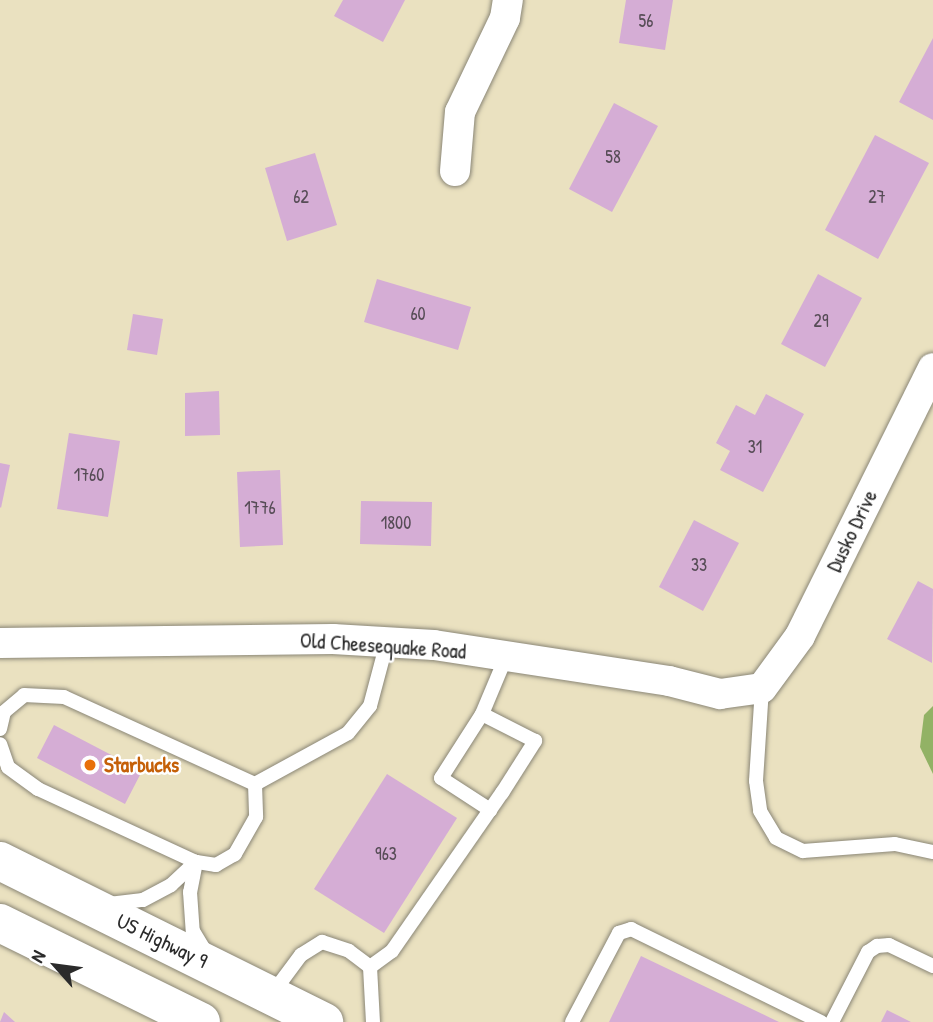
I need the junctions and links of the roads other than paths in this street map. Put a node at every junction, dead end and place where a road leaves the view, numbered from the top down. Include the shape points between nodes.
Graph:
1 (508, 0) edge
2 (454, 171) dead end
3 (933, 368) edge
4 (387, 642) junction
5 (0, 643) edge
6 (506, 657) junction
7 (762, 688) junction
8 (482, 713) junction
9 (0, 729) edge
10 (0, 744) edge
11 (255, 783) junction
12 (490, 810) junction
13 (933, 852) edge
14 (0, 860) edge
15 (196, 862) junction
16 (92, 906) junction
17 (0, 923) edge
18 (933, 966) edge
19 (215, 967) junction
20 (370, 967) junction
21 (271, 995) junction
22 (191, 1020) edge
23 (324, 1022) edge
24 (373, 1022) edge
25 (572, 1022) edge
26 (821, 1022) edge
27 (832, 1022) edge

1 - 2 street via 505,19 460,112
3 - 7 street, Dusko Drive via 800,636
4 - 5 street, Old Cheesequake Road
4 - 6 street, Old Cheesequake Road
4 - 11 lane via 370,706 348,733
6 - 7 street, Old Cheesequake Road via 669,681 720,695
6 - 8 lane via 496,690
7 - 13 lane via 756,781 760,811 776,838 803,851 895,844
8 - 12 lane via 441,778
8 - 12 lane via 535,741
9 - 11 lane via 4,712 24,695 64,697
10 - 15 lane via 8,767 38,789
11 - 15 lane via 256,817 235,854 216,865
12 - 20 lane via 392,951
14 - 16 highway, US Highway 9
15 - 16 lane via 171,885 143,900
15 - 19 lane via 191,892 193,931
16 - 19 highway, US Highway 9
17 - 22 highway
18 - 27 lane via 888,945 877,946 868,952
19 - 21 highway, US Highway 9
20 - 21 lane via 349,951 322,942 301,955
20 - 24 lane
21 - 23 highway, US Highway 9
25 - 26 lane via 619,933 631,929

